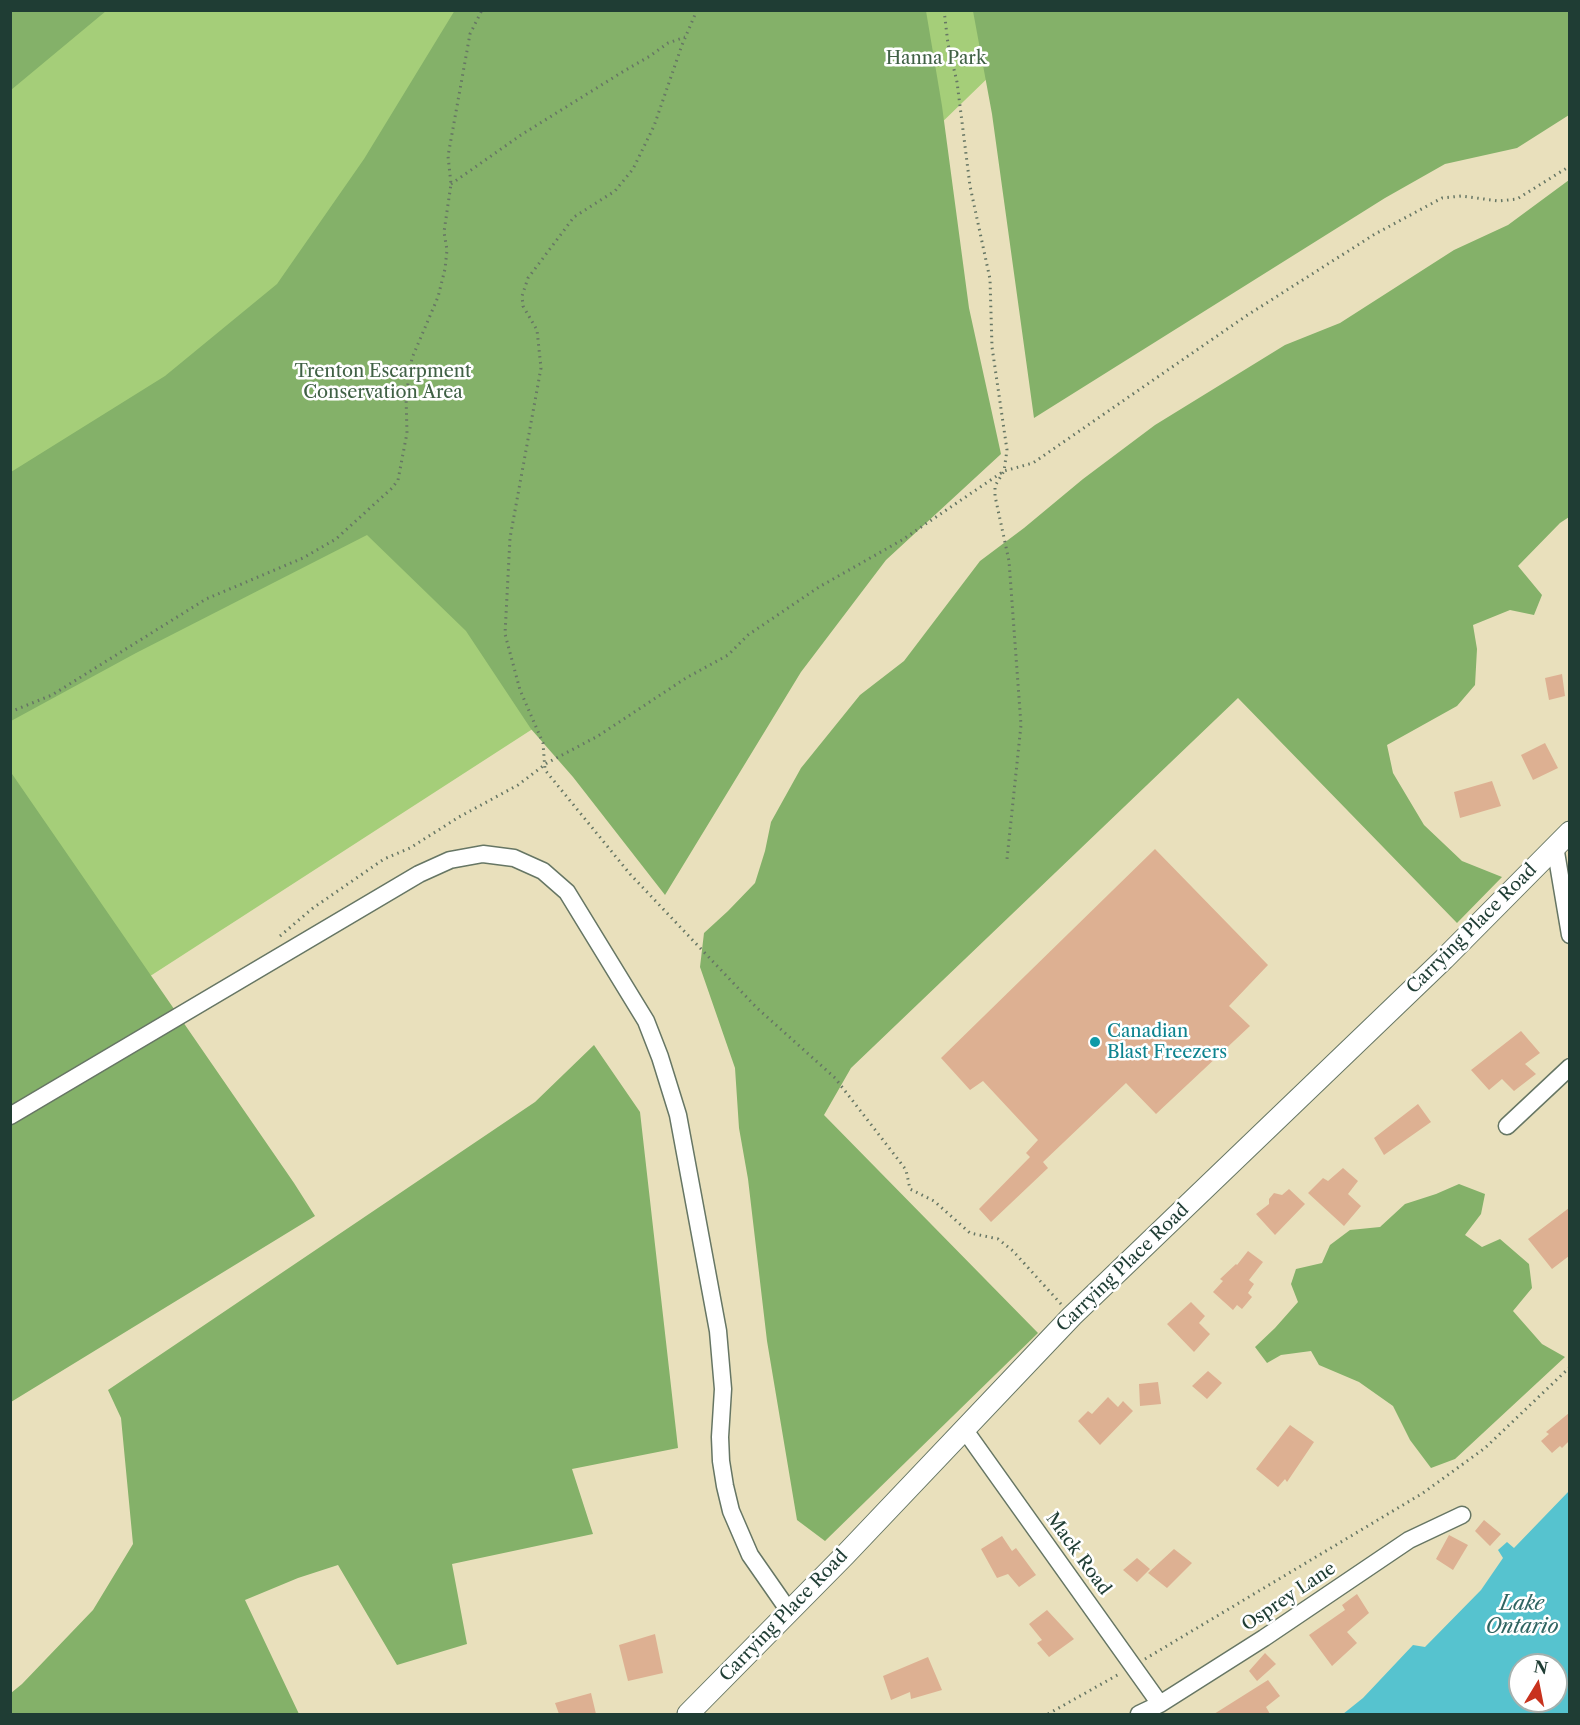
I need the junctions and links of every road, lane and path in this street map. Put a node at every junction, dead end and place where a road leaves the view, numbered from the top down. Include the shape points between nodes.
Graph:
1 (482, 10) edge
2 (697, 10) edge
3 (944, 10) edge
4 (686, 36) junction
5 (1569, 166) edge
6 (451, 184) junction
7 (1004, 471) junction
8 (10, 712) edge
9 (545, 765) junction
10 (1562, 839) edge
11 (1007, 859) dead end
12 (1569, 935) edge
13 (280, 936) dead end
14 (1569, 1067) edge
15 (10, 1116) edge
16 (1508, 1126) dead end
17 (1072, 1316) junction
18 (1569, 1367) edge
19 (964, 1429) junction
20 (1462, 1515) dead end
21 (789, 1611) junction
22 (1134, 1665) junction
23 (1160, 1704) junction
24 (688, 1714) edge
25 (1048, 1714) edge
26 (1139, 1714) edge

1 - 6 path via 470,34 448,156
2 - 4 path
3 - 7 path via 970,186 990,279 992,347 1007,450
4 - 6 path via 624,70
4 - 9 path via 654,126 633,169 615,191 574,217 528,278 522,296 523,306 537,330 542,368 510,538 505,634 520,690 543,743
5 - 7 path via 1518,199 1442,198 1384,229 1246,316 1033,463
6 - 8 path via 444,231 445,269 438,297 412,358 406,396 407,433 398,480 392,488 336,539 319,549 206,599 52,695
7 - 9 path via 902,540 819,587 748,635 728,655
7 - 11 path via 995,486 995,495 1009,561 1021,725
9 - 13 path via 518,785 384,859
9 - 17 path via 545,770 630,874 756,1007 835,1078 906,1170 910,1189 934,1201 970,1233 998,1239
10 - 12 street
10 - 17 main road, Carrying Place Road via 1444,959
14 - 16 street
15 - 21 street via 419,874 450,860 483,854 514,858 543,871 567,892 646,1020 660,1057 678,1115 718,1331 725,1486 750,1555
17 - 19 main road, Carrying Place Road
18 - 22 path via 1485,1448 1423,1492
19 - 21 main road, Carrying Place Road
19 - 22 street, Mack Road
20 - 23 street, Osprey Lane via 1409,1540
21 - 24 main road, Carrying Place Road
22 - 23 street, Mack Road
22 - 25 path
23 - 26 street, Osprey Lane

